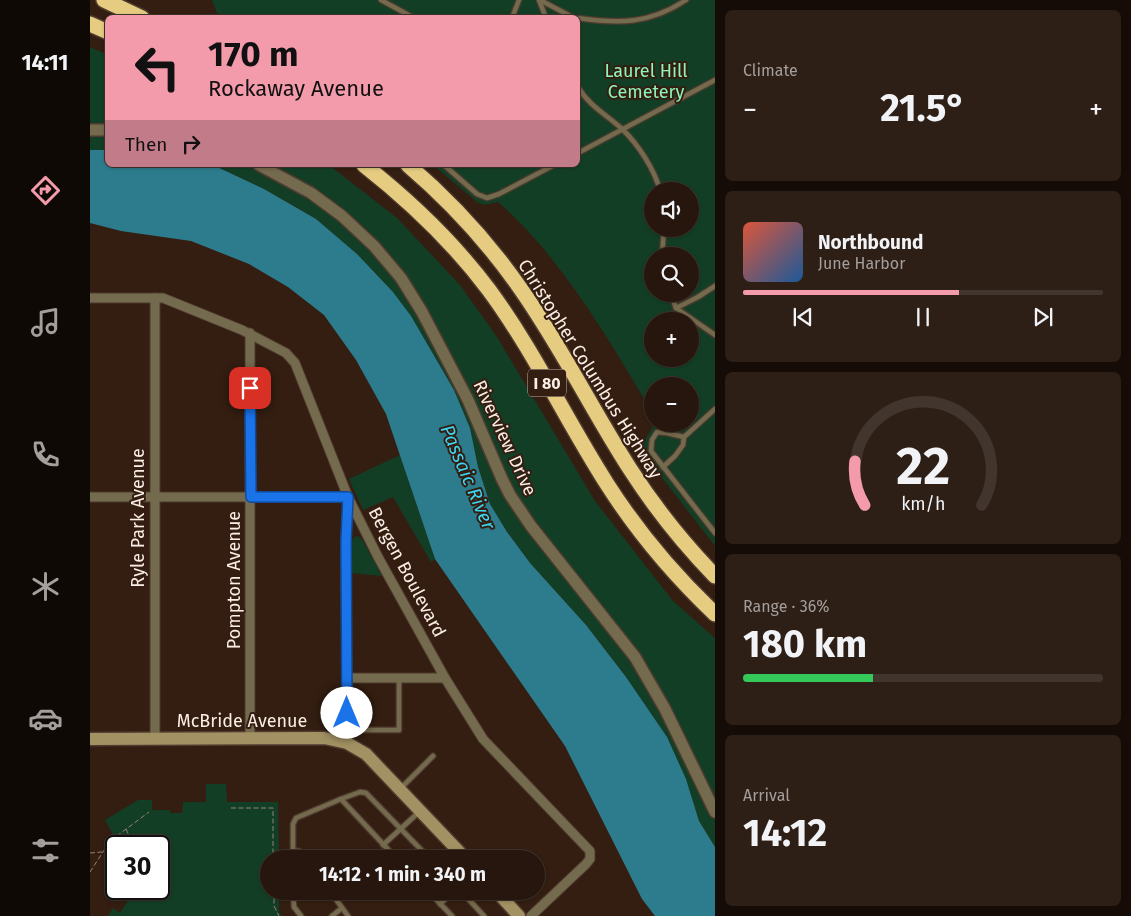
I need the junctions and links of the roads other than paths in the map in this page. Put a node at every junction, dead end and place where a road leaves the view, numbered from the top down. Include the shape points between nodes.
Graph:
1 (104, 0) edge
2 (380, 0) edge
3 (519, 0) edge
4 (539, 0) edge
5 (686, 0) edge
6 (136, 15) edge
7 (408, 15) edge
8 (513, 15) edge
9 (545, 15) edge
10 (570, 15) edge
11 (580, 18) edge
12 (90, 24) edge
13 (105, 31) edge
14 (715, 80) edge
15 (580, 91) edge
16 (90, 130) edge
17 (105, 130) edge
18 (622, 130) junction
19 (580, 152) edge
20 (264, 167) edge
21 (366, 167) edge
22 (410, 167) edge
23 (446, 167) edge
24 (550, 167) edge
25 (657, 182) edge
26 (715, 286) edge
27 (90, 298) edge
28 (155, 298) junction
29 (674, 302) edge
30 (676, 308) junction
31 (250, 333) junction
32 (715, 335) edge
33 (715, 410) edge
34 (684, 438) junction
35 (663, 467) junction
36 (90, 497) edge
37 (155, 497) junction
38 (251, 497) junction
39 (348, 497) junction
40 (715, 533) edge
41 (715, 576) edge
42 (715, 614) edge
43 (347, 678) junction
44 (399, 678) junction
45 (445, 678) junction
46 (347, 736) junction
47 (154, 738) junction
48 (250, 738) junction
49 (90, 739) edge
50 (433, 756) dead end
51 (400, 790) junction
52 (341, 799) junction
53 (420, 811) junction
54 (715, 812) edge
55 (401, 828) junction
56 (383, 845) junction
57 (293, 850) edge
58 (388, 850) edge
59 (422, 850) edge
60 (457, 850) edge
61 (294, 900) edge
62 (336, 900) edge
63 (436, 900) edge
64 (444, 900) edge
65 (469, 900) edge
66 (504, 900) edge
67 (440, 904) junction
68 (342, 908) junction
69 (301, 916) edge
70 (332, 916) edge
71 (348, 916) edge
72 (452, 916) edge
73 (484, 916) edge
74 (519, 916) edge
75 (531, 916) edge

1 - 6 highway
2 - 7 lane
3 - 8 lane
4 - 9 lane
4 - 10 lane
5 - 11 lane via 642,20 614,22
12 - 13 highway
14 - 18 lane
15 - 18 lane
16 - 17 street
18 - 19 lane
18 - 25 lane via 642,151
20 - 54 street, Riverview Drive via 327,204 359,231 401,278 465,393 510,495 635,657 665,709
21 - 42 highway, I 80 via 424,216 471,268 506,316 624,510 661,558
22 - 41 highway, Christopher Columbus Highway / I 80 via 462,216 502,264 538,315 647,495
23 - 24 lane via 477,194 487,198
26 - 30 lane
27 - 28 street, Bergen Boulevard
28 - 31 street, Bergen Boulevard
28 - 37 street, Ryle Park Avenue
29 - 30 lane
30 - 32 lane
31 - 38 street, Pompton Avenue
31 - 39 street, Bergen Boulevard via 286,353 295,363
33 - 34 lane
34 - 35 lane via 683,445
34 - 35 lane via 656,432 651,451
35 - 40 lane
36 - 37 street
37 - 38 street
37 - 47 street, Ryle Park Avenue
38 - 39 street
38 - 48 street, Pompton Avenue
39 - 43 street
39 - 45 street, Bergen Boulevard
43 - 44 street
43 - 46 street
44 - 45 street
44 - 46 lane via 399,730
45 - 75 street, Bergen Boulevard via 484,739 590,850 586,864
46 - 48 main road, McBride Avenue
46 - 51 main road, McBride Avenue
47 - 48 main road, McBride Avenue
47 - 49 main road, McBride Avenue
50 - 51 lane
51 - 53 main road, McBride Avenue
52 - 55 lane via 366,793
52 - 56 lane
52 - 57 lane via 296,818
53 - 55 lane
53 - 60 main road, McBride Avenue
55 - 56 lane
55 - 59 lane
56 - 58 lane
61 - 69 lane via 294,907
62 - 68 lane
63 - 67 lane
64 - 67 lane
65 - 73 lane
66 - 74 main road
67 - 72 lane
68 - 70 lane
68 - 71 lane

